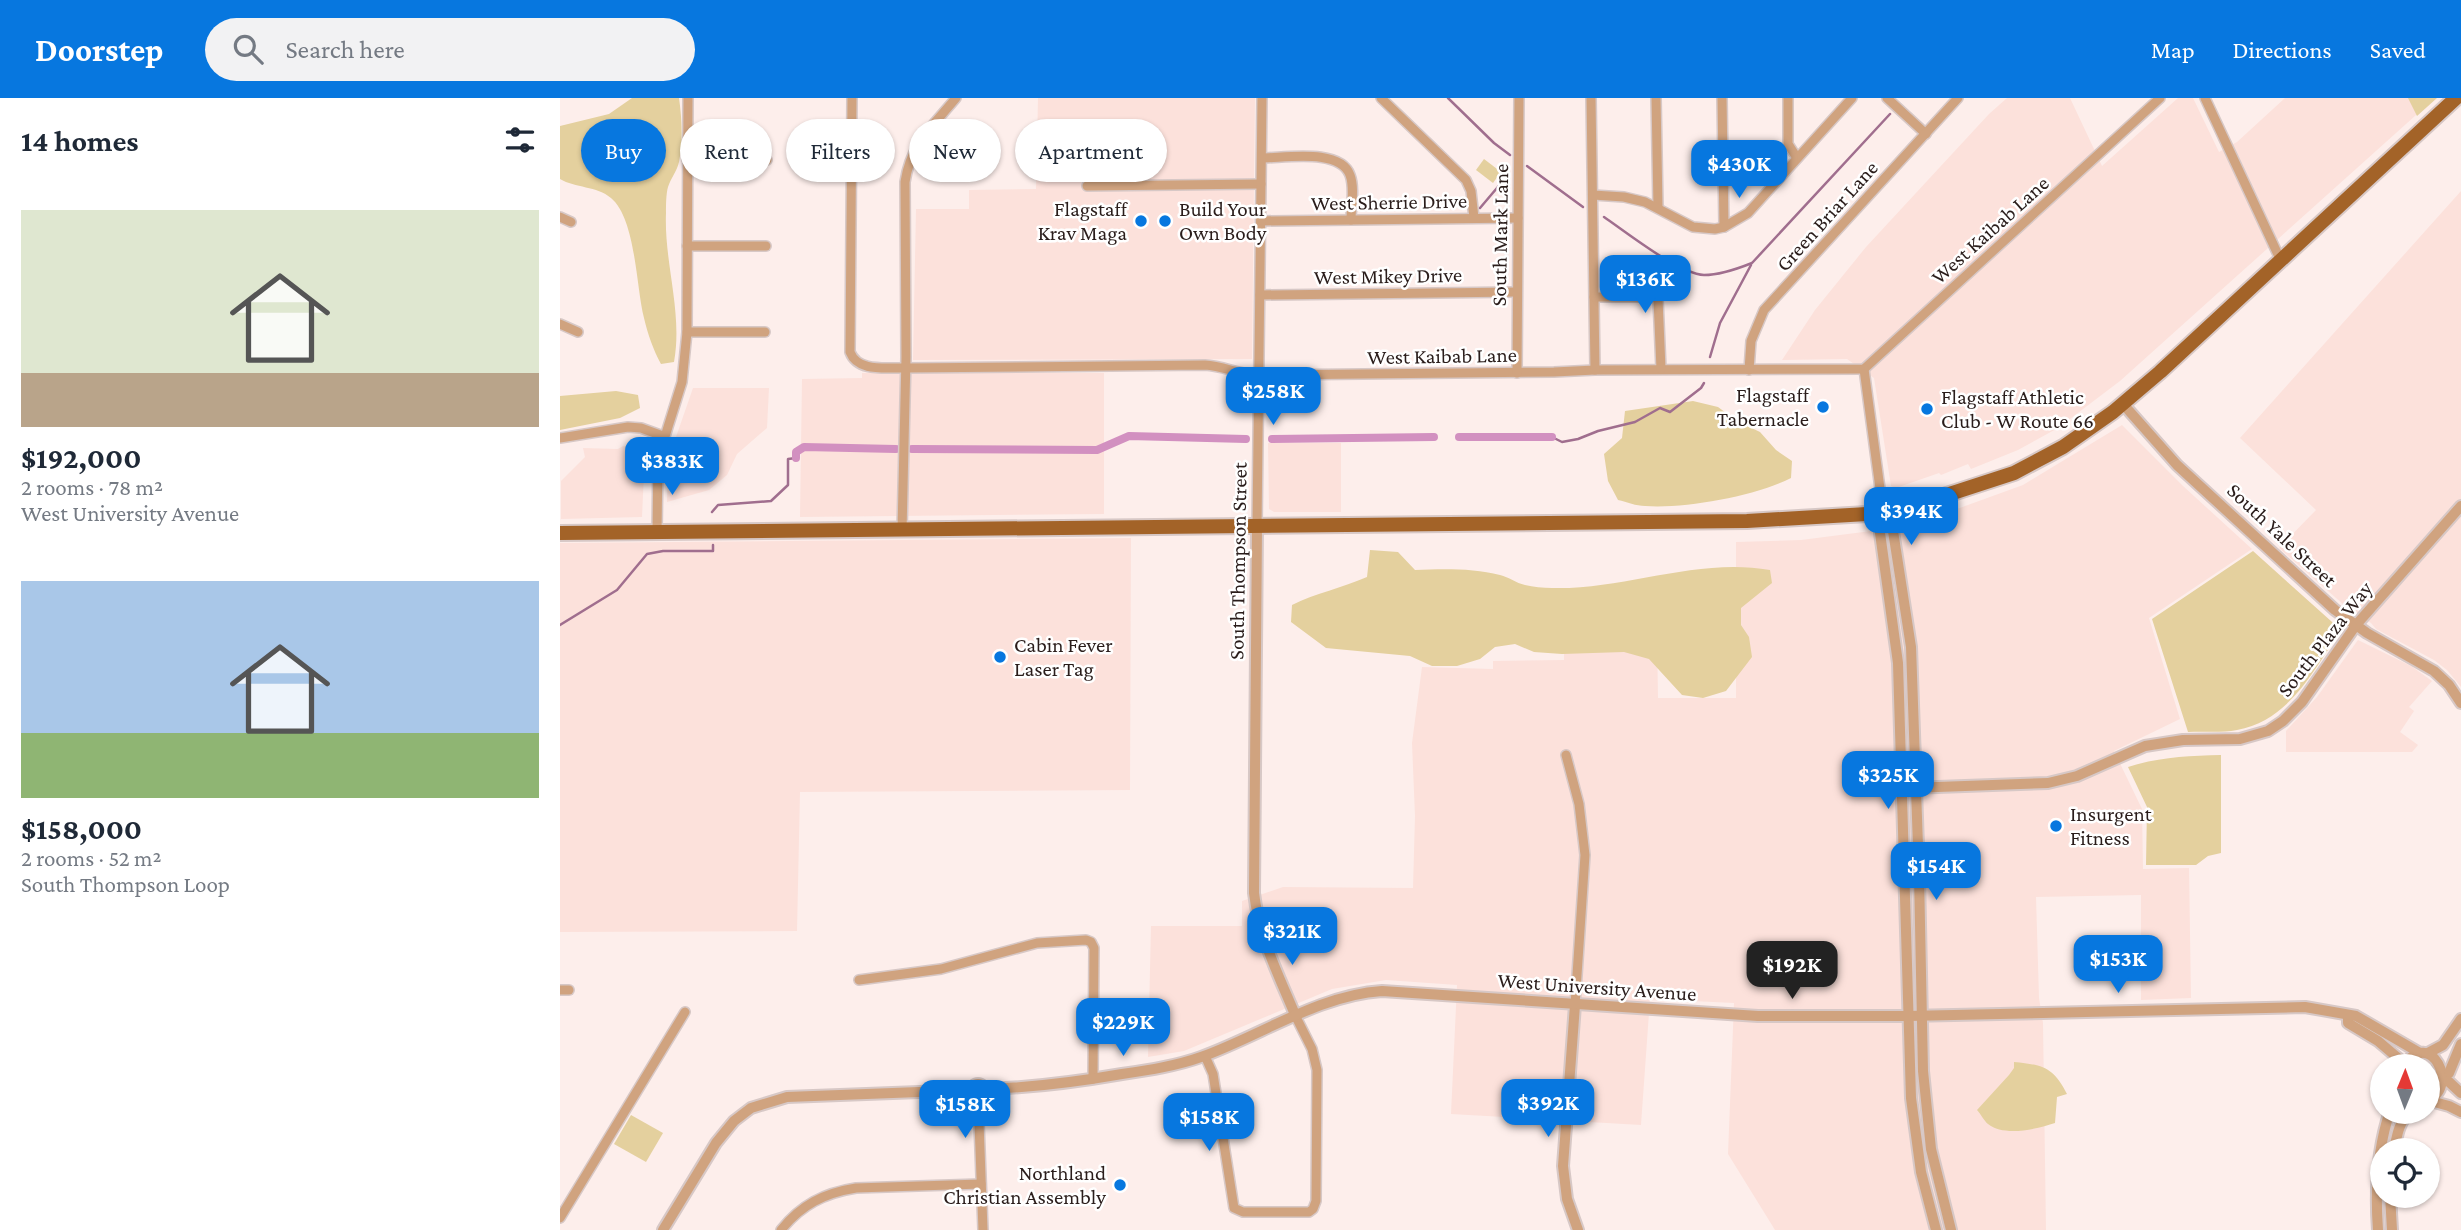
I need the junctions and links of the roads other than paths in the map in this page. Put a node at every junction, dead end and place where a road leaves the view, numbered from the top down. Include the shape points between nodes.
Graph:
1 (688, 98) edge
2 (852, 98) edge
3 (956, 98) edge
4 (1262, 98) edge
5 (1381, 98) edge
6 (1519, 98) edge
7 (1591, 98) edge
8 (1656, 98) edge
9 (1722, 98) edge
10 (1788, 98) edge
11 (1852, 98) edge
12 (1887, 98) edge
13 (1958, 98) edge
14 (2160, 98) edge
15 (2205, 98) edge
16 (2456, 98) edge
17 (688, 119) edge
18 (1926, 134) junction
19 (1797, 158) junction
20 (1262, 159) junction
21 (687, 182) edge
22 (1261, 184) junction
23 (1087, 186) dead end
24 (1593, 195) junction
25 (1658, 207) junction
26 (560, 217) edge
27 (1474, 218) junction
28 (1518, 218) junction
29 (1351, 220) junction
30 (1261, 221) junction
31 (571, 222) dead end
32 (1724, 227) junction
33 (687, 246) junction
34 (766, 246) dead end
35 (2281, 261) junction
36 (1517, 292) junction
37 (1260, 295) junction
38 (1594, 297) junction
39 (560, 324) edge
40 (578, 332) dead end
41 (687, 332) junction
42 (765, 332) dead end
43 (906, 368) junction
44 (1661, 369) junction
45 (1864, 369) junction
46 (1595, 370) junction
47 (1749, 370) junction
48 (1517, 373) junction
49 (1259, 375) junction
50 (2123, 404) junction
51 (663, 436) junction
52 (560, 438) edge
53 (2461, 506) edge
54 (1883, 511) junction
55 (1257, 526) junction
56 (902, 531) junction
57 (657, 532) junction
58 (560, 533) edge
59 (2356, 625) junction
60 (2461, 703) edge
61 (1566, 755) dead end
62 (1903, 788) junction
63 (1917, 788) junction
64 (859, 980) dead end
65 (1575, 1005) junction
66 (685, 1012) dead end
67 (1908, 1016) junction
68 (1922, 1016) junction
69 (2348, 1016) junction
70 (1296, 1017) junction
71 (2461, 1019) edge
72 (2461, 1044) edge
73 (2424, 1053) junction
74 (2392, 1054) edge
75 (2420, 1054) edge
76 (1205, 1056) junction
77 (2449, 1077) junction
78 (1093, 1079) junction
79 (978, 1092) junction
80 (2461, 1093) edge
81 (2440, 1094) edge
82 (2440, 1104) edge
83 (2461, 1112) edge
84 (2387, 1124) edge
85 (981, 1184) junction
86 (2390, 1208) edge
87 (560, 1218) edge
88 (663, 1230) edge
89 (781, 1230) edge
90 (983, 1230) edge
91 (1578, 1230) edge
92 (1936, 1230) edge
93 (1951, 1230) edge
94 (2378, 1230) edge
95 (2392, 1230) edge

1 - 17 street
2 - 43 street, West Kaibab Lane via 850,352 865,367
3 - 43 street via 918,143 907,166
4 - 20 street, South Thompson Street
5 - 27 street via 1466,180 1472,191
6 - 28 street, South Mark Lane
7 - 24 street
8 - 25 street
9 - 32 street
10 - 19 street via 1788,144
11 - 19 street
12 - 18 street
13 - 18 street, Green Briar Lane
14 - 45 street, West Kaibab Lane
15 - 35 street
16 - 35 main road
18 - 47 street, Green Briar Lane via 1765,310 1751,341
19 - 32 street via 1748,213
20 - 22 street, South Thompson Street
20 - 29 street via 1337,160 1352,181
21 - 33 street
22 - 23 street
22 - 30 street, South Thompson Street
24 - 25 street
24 - 38 street
25 - 32 street via 1693,227
26 - 31 street
27 - 28 street, West Sherrie Drive
27 - 29 street, West Sherrie Drive
28 - 36 street, South Mark Lane
29 - 30 street, West Sherrie Drive
30 - 37 street, South Thompson Street
33 - 34 street
33 - 41 street
35 - 50 main road
36 - 37 street, West Mikey Drive
36 - 48 street, South Mark Lane
37 - 49 street, South Thompson Street
38 - 44 street via 1658,299
38 - 46 street
39 - 40 street
41 - 42 street
41 - 51 street via 682,382
43 - 49 street, West Kaibab Lane via 1205,365
43 - 56 street
44 - 46 street, West Kaibab Lane
44 - 47 street, West Kaibab Lane
45 - 47 street, West Kaibab Lane
45 - 54 street
46 - 48 street, West Kaibab Lane
48 - 49 street, West Kaibab Lane
49 - 55 street, South Thompson Street
50 - 54 main road via 2077,438 2014,473
50 - 59 street, South Yale Street via 2177,465
51 - 52 street via 628,427
51 - 57 street via 658,459
53 - 59 street, South Plaza Way
54 - 55 main road via 1747,521
54 - 62 street via 1880,533 1898,663
54 - 63 street via 1893,531 1911,647
55 - 56 main road
55 - 70 street, South Thompson Street via 1254,893 1264,942
56 - 57 main road
57 - 58 main road
59 - 60 street, South Yale Street via 2434,671
59 - 63 street, South Plaza Way via 2298,708 2261,734 2145,746 2077,776 2048,783
61 - 65 street via 1579,804 1585,855
62 - 63 street, South Plaza Way
62 - 67 street
63 - 68 street
64 - 78 street via 941,970 1037,943 1086,940 1094,948
65 - 67 street, West University Avenue via 1734,1016
65 - 70 street, West University Avenue via 1382,991 1345,996
65 - 91 street via 1563,1166 1567,1199
66 - 87 street
67 - 68 street, West University Avenue
67 - 92 street via 1915,1137
68 - 69 street, West University Avenue via 2287,1006
68 - 93 street via 1928,1132
69 - 73 street, West University Avenue via 2356,1016
69 - 74 street via 2348,1023
70 - 76 street, West University Avenue
70 - 76 street via 1317,1070 1316,1201 1308,1212 1243,1212 1234,1208 1213,1074
71 - 73 street via 2443,1045
72 - 77 street
73 - 75 street
73 - 77 street, West University Avenue via 2442,1060
76 - 78 street, West University Avenue
77 - 80 street
77 - 81 street
78 - 79 street, West University Avenue
79 - 85 street
79 - 88 street, West University Avenue via 787,1097 751,1108 716,1143
82 - 83 street
84 - 94 street via 2376,1194
85 - 89 street via 839,1191 806,1204
85 - 90 street
86 - 95 street

